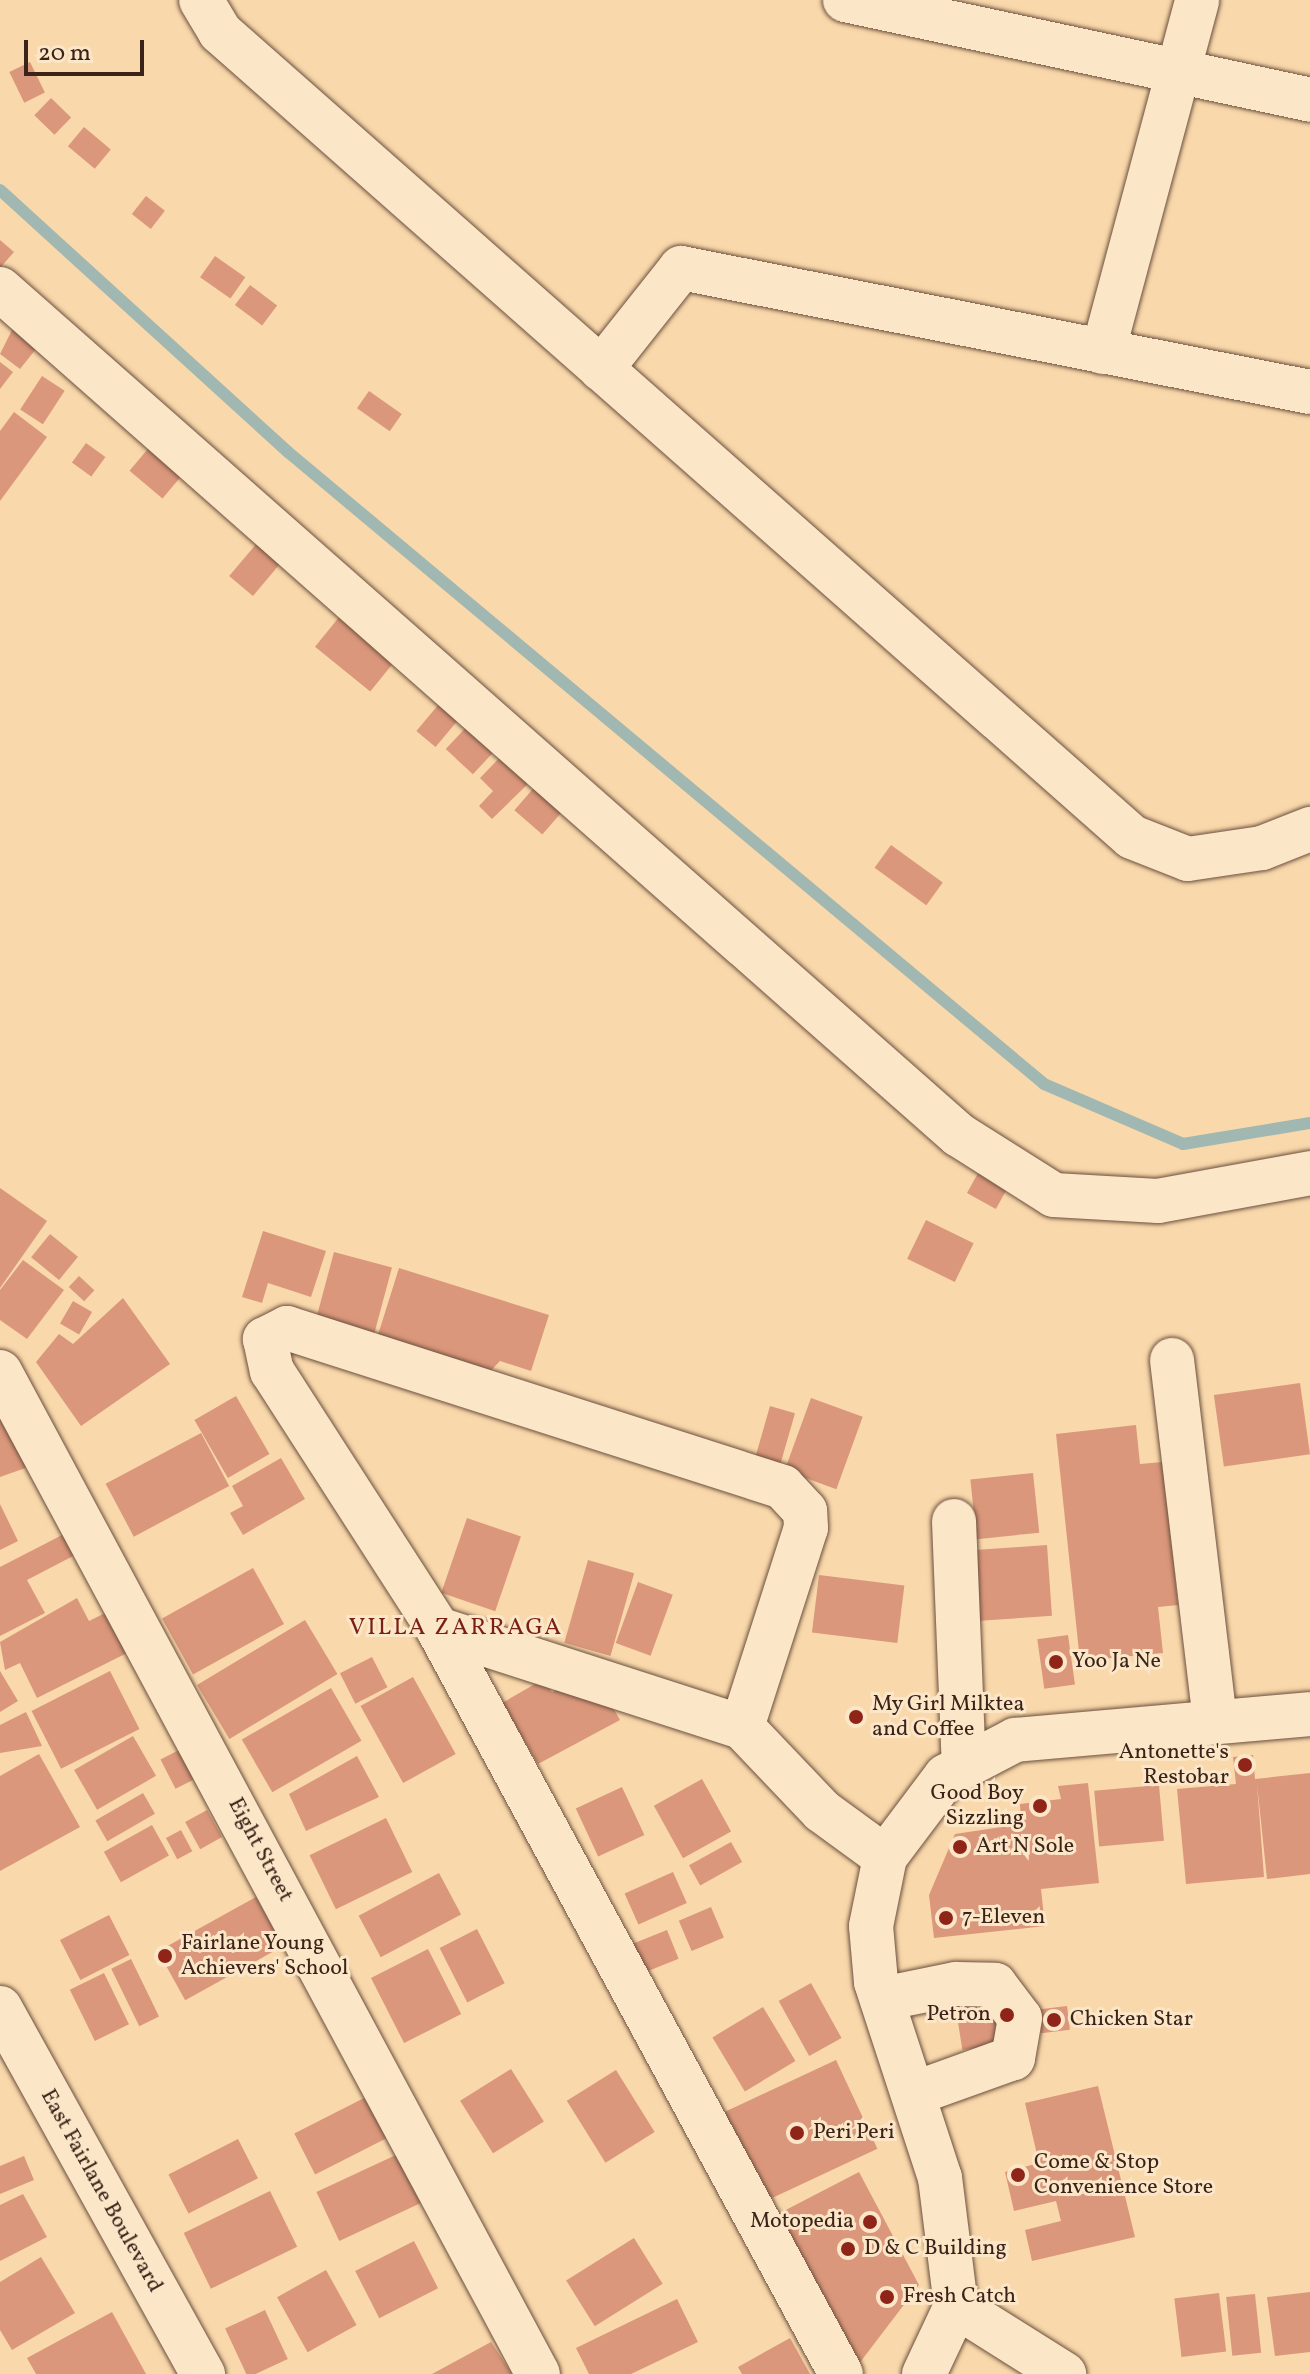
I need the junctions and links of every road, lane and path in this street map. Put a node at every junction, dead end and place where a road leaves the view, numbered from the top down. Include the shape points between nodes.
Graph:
1 (201, 0) edge
2 (845, 0) edge
3 (1197, 0) edge
4 (1182, 71) junction
5 (1310, 100) edge
6 (0, 289) edge
7 (1103, 352) junction
8 (601, 369) junction
9 (1310, 392) edge
10 (1310, 829) edge
11 (1310, 1173) edge
12 (1172, 1360) dead end
13 (0, 1372) edge
14 (954, 1521) dead end
15 (438, 1629) junction
16 (1310, 1714) edge
17 (1215, 1720) junction
18 (742, 1727) junction
19 (964, 1766) junction
20 (885, 1857) junction
21 (882, 1999) junction
22 (0, 2008) edge
23 (913, 2094) junction
24 (956, 2306) junction
25 (203, 2374) edge
26 (538, 2374) edge
27 (841, 2374) edge
28 (924, 2374) edge
29 (1064, 2374) edge

1 - 8 street via 220,32
2 - 4 street
3 - 4 street
4 - 5 street
4 - 7 street
6 - 11 street via 959,1135 1054,1195 1158,1201
7 - 8 street via 681,268
7 - 9 street
8 - 10 street via 1132,837 1188,859 1262,848
12 - 17 street
13 - 26 street, Eight Street
14 - 19 street
15 - 18 street
15 - 18 street via 272,1371 265,1339 287,1328 783,1487 805,1511 806,1528
15 - 27 street
16 - 17 street
17 - 19 street via 1015,1740
18 - 20 street via 822,1811
19 - 20 street via 946,1776
20 - 21 street via 871,1926
21 - 23 street
21 - 23 street via 956,1984 995,1985 1020,2018 1013,2058
22 - 25 street, East Fairlane Boulevard
23 - 24 street via 940,2178
24 - 28 street
24 - 29 street

